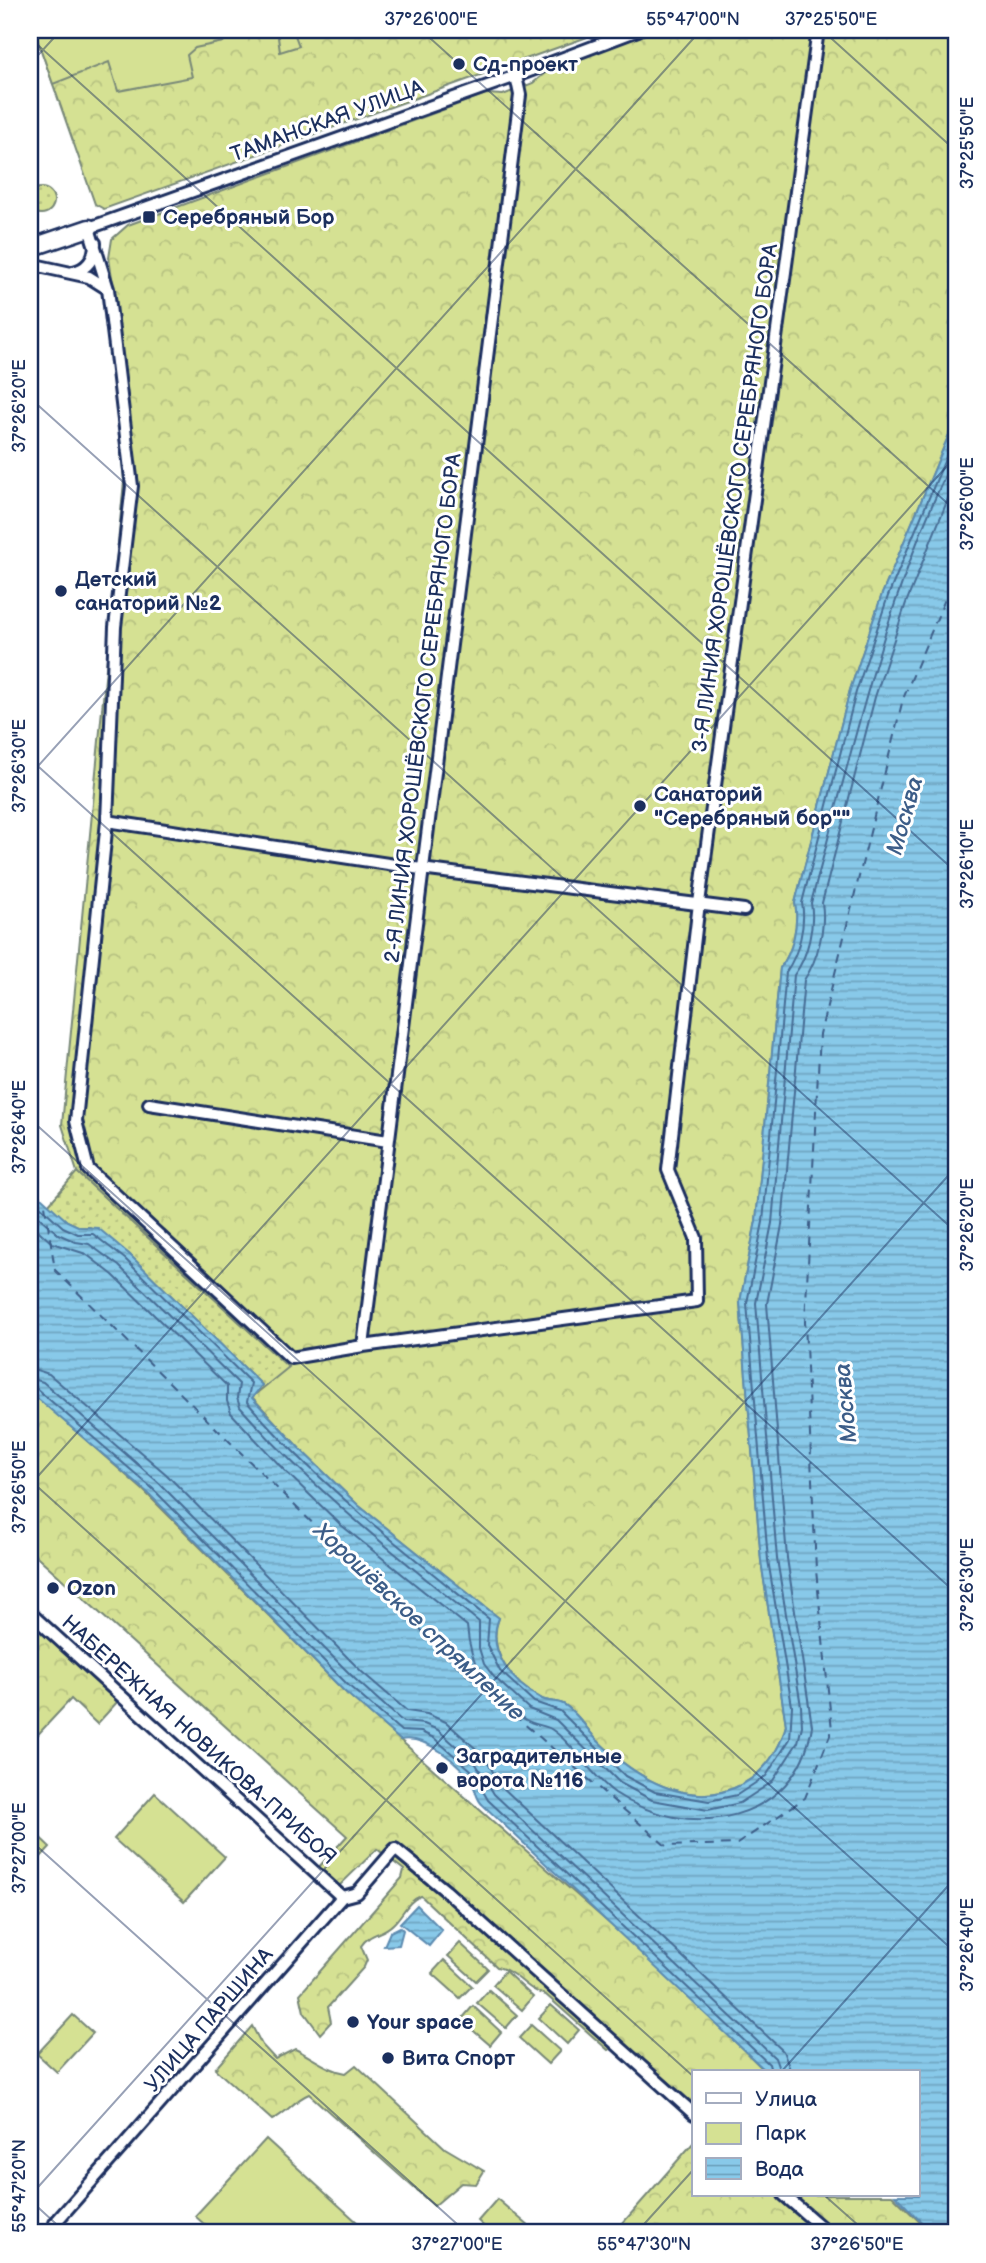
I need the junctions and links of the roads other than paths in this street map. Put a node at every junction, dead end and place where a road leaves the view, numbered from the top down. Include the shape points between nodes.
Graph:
1 (638, 30) edge
2 (818, 30) edge
3 (516, 76) junction
4 (92, 235) junction
5 (30, 248) edge
6 (30, 264) edge
7 (71, 272) junction
8 (108, 289) junction
9 (107, 821) junction
10 (421, 869) junction
11 (699, 903) junction
12 (744, 909) dead end
13 (149, 1104) dead end
14 (388, 1141) junction
15 (363, 1346) junction
16 (30, 1613) edge
17 (342, 1897) junction
18 (692, 2112) edge
19 (785, 2196) edge
20 (55, 2223) dead end
21 (828, 2233) edge

1 - 3 street, ТАМАНСКАЯ УЛИЦА
2 - 11 street, 3-Я ЛИНИЯ ХОРОШЁВСКОГО СЕРЕБРЯНОГО БОРА
3 - 4 street, ТАМАНСКАЯ УЛИЦА
3 - 10 street, 2-Я ЛИНИЯ ХОРОШЁВСКОГО СЕРЕБРЯНОГО БОРА via 520,95
4 - 5 street, ТАМАНСКАЯ УЛИЦА
4 - 7 street via 93,259
4 - 8 street
6 - 7 street
7 - 8 street
8 - 9 street via 132,486 116,627
9 - 10 street
9 - 15 street via 76,1121 88,1169 291,1358
10 - 11 street
10 - 14 street, 2-Я ЛИНИЯ ХОРОШЁВСКОГО СЕРЕБРЯНОГО БОРА
11 - 12 street
11 - 15 street, 3-Я ЛИНИЯ ХОРОШЁВСКОГО СЕРЕБРЯНОГО БОРА via 668,1170 696,1238 697,1301
13 - 14 street
14 - 15 street, 2-Я ЛИНИЯ ХОРОШЁВСКОГО СЕРЕБРЯНОГО БОРА
16 - 17 street, НАБЕРЕЖНАЯ НОВИКОВА-ПРИБОЯ
17 - 18 street, УЛИЦА ПАРШИНА via 357,1893 395,1849
17 - 20 street, УЛИЦА ПАРШИНА
19 - 21 street

